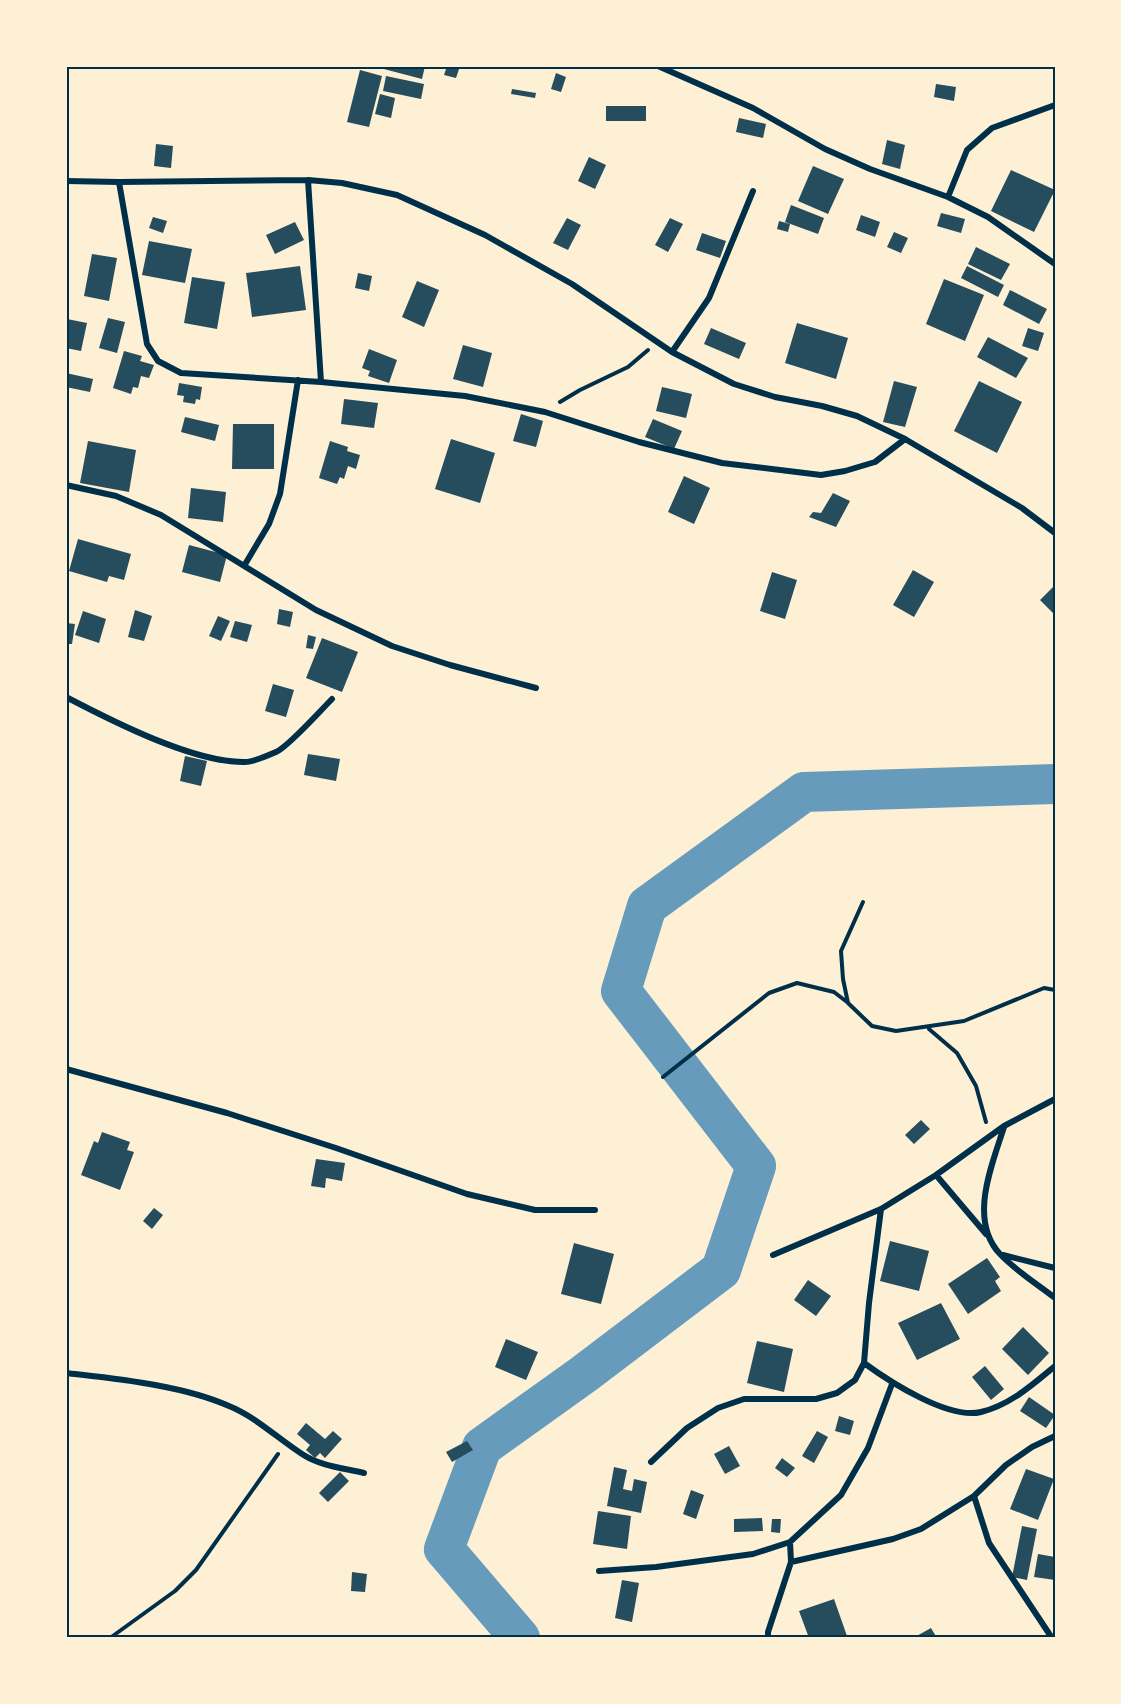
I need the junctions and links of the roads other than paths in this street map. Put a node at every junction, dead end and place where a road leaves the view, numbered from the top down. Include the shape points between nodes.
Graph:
1 (658, 66) edge
2 (1055, 105) edge
3 (308, 180) junction
4 (66, 181) edge
5 (119, 182) junction
6 (753, 191) dead end
7 (948, 196) junction
8 (1055, 264) edge
9 (672, 352) junction
10 (298, 380) junction
11 (321, 382) junction
12 (905, 439) junction
13 (66, 485) edge
14 (1055, 533) edge
15 (244, 566) junction
16 (536, 688) dead end
17 (66, 697) edge
18 (332, 699) dead end
19 (66, 1069) edge
20 (1055, 1099) edge
21 (1005, 1126) junction
22 (936, 1175) junction
23 (881, 1209) junction
24 (595, 1210) dead end
25 (987, 1235) junction
26 (1000, 1254) junction
27 (773, 1255) dead end
28 (1055, 1268) edge
29 (1055, 1298) edge
30 (864, 1363) junction
31 (1055, 1366) edge
32 (66, 1373) edge
33 (892, 1384) junction
34 (1055, 1436) edge
35 (651, 1462) dead end
36 (364, 1473) dead end
37 (974, 1496) junction
38 (790, 1542) junction
39 (791, 1562) junction
40 (598, 1571) dead end
41 (768, 1638) edge
42 (1052, 1638) edge

1 - 7 street via 753,108 825,149
2 - 7 street via 992,128 967,150
3 - 5 street
3 - 9 street via 397,195 485,235 572,284
3 - 11 street
4 - 5 street
5 - 10 street via 147,344 158,361 182,373
6 - 9 street via 709,298
7 - 8 street via 988,217
9 - 12 street via 734,384 857,416
10 - 11 street
10 - 15 street via 280,494 269,524
11 - 12 street via 465,396 545,412 722,463 821,474 875,462
12 - 14 street via 1022,508
13 - 15 street via 116,496 161,515
15 - 16 street via 316,610 392,645
17 - 18 street via 180,748 248,762 278,751
19 - 24 street via 227,1113 467,1194 535,1210
20 - 21 street
21 - 22 street
21 - 25 street via 989,1173 984,1205
22 - 23 street
22 - 25 street
23 - 27 street
23 - 30 street
25 - 26 street
26 - 28 street
26 - 29 street
30 - 33 street
30 - 35 street via 855,1380 837,1393 816,1399 744,1399 718,1408 687,1428
31 - 33 street via 1018,1396 981,1412 965,1413 942,1407
32 - 36 street via 190,1393 229,1406 303,1455
33 - 38 street via 868,1448 841,1495
34 - 37 street via 1006,1465
37 - 39 street via 921,1529
37 - 42 street via 989,1543
38 - 39 street
38 - 40 street via 753,1554
39 - 41 street

